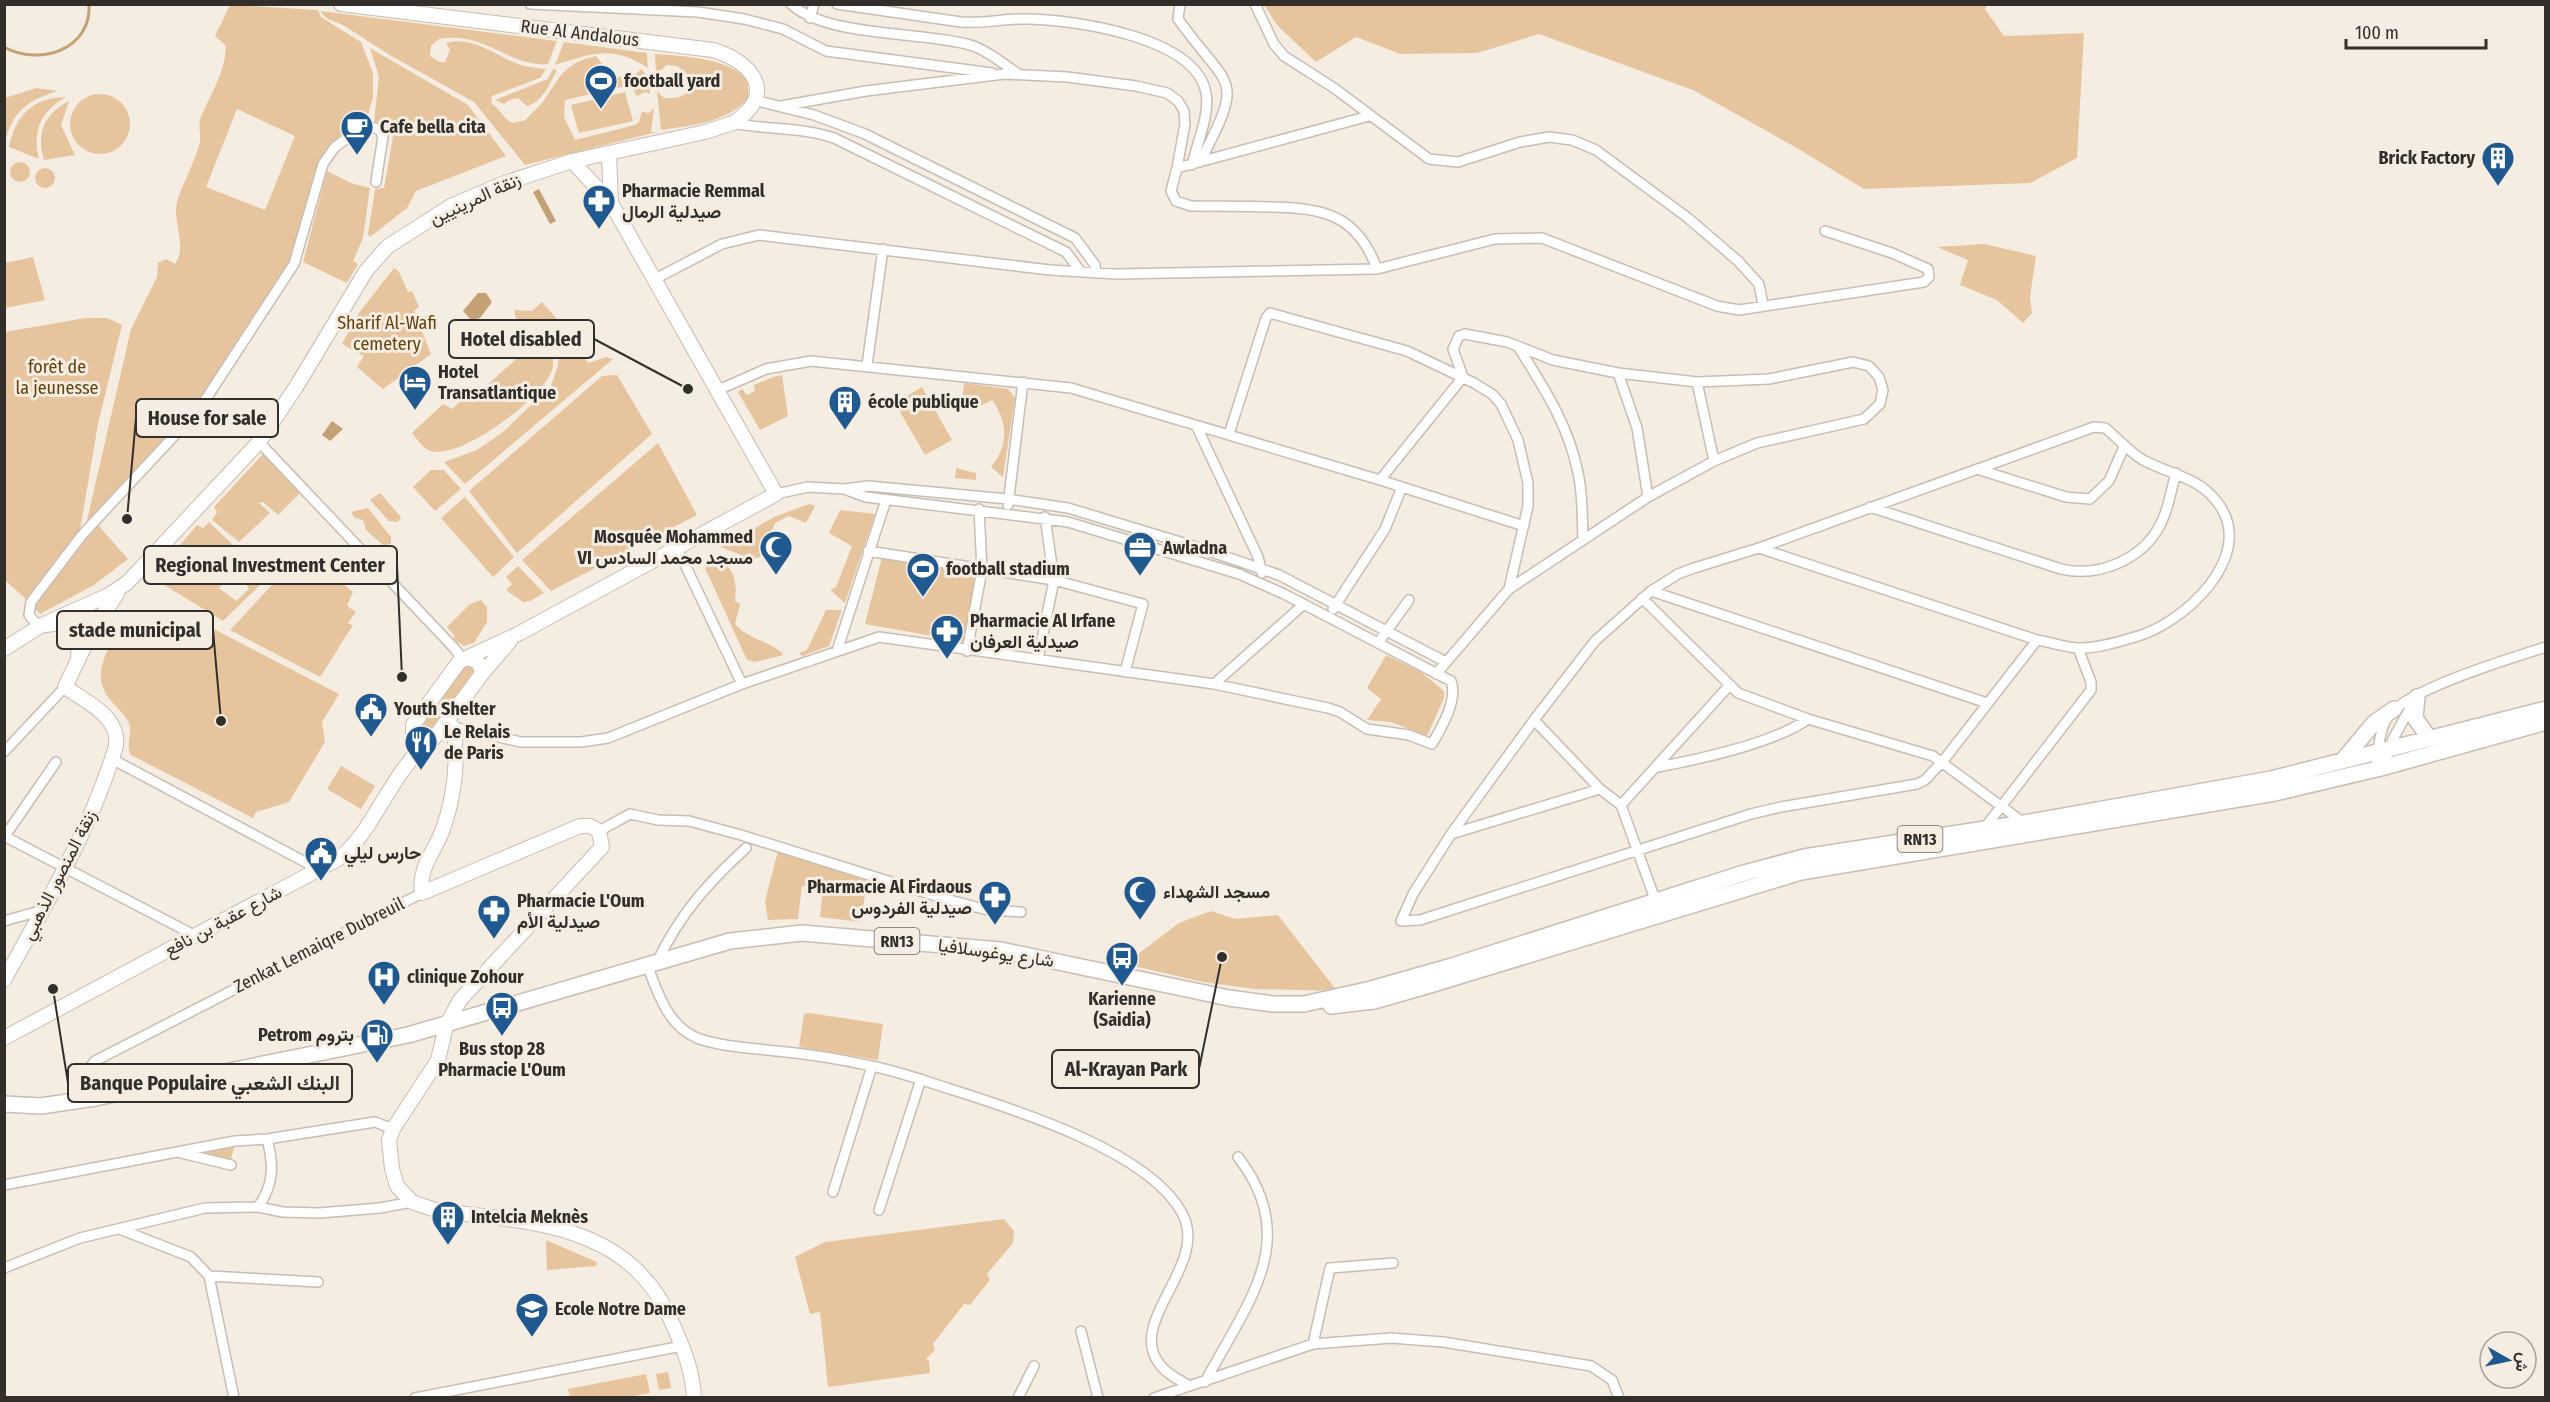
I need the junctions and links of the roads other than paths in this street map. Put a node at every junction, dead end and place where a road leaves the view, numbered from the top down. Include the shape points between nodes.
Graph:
1 (341, 4) edge
2 (530, 4) edge
3 (791, 4) edge
4 (814, 4) edge
5 (837, 4) edge
6 (1180, 4) edge
7 (1255, 4) edge
8 (416, 9) edge
9 (810, 18) junction
10 (1004, 74) junction
11 (1018, 74) junction
12 (754, 100) junction
13 (781, 106) junction
14 (1369, 116) junction
15 (733, 123) junction
16 (609, 154) junction
17 (572, 161) junction
18 (1196, 163) junction
19 (1177, 168) junction
20 (376, 182) dead end
21 (976, 190) junction
22 (611, 203) junction
23 (969, 203) junction
24 (1825, 231) dead end
25 (883, 249) junction
26 (1377, 269) junction
27 (1081, 272) junction
28 (1096, 273) junction
29 (655, 279) junction
30 (1763, 305) junction
31 (1519, 347) junction
32 (867, 365) junction
33 (1618, 373) junction
34 (1463, 377) junction
35 (1023, 382) junction
36 (1697, 382) junction
37 (718, 390) junction
38 (1196, 425) junction
39 (1229, 434) junction
40 (259, 442) junction
41 (2124, 447) junction
42 (1714, 461) junction
43 (1977, 469) junction
44 (2176, 473) junction
45 (1380, 480) junction
46 (1402, 487) junction
47 (844, 489) junction
48 (776, 494) junction
49 (1647, 497) junction
50 (1008, 499) junction
51 (886, 500) junction
52 (1870, 507) junction
53 (979, 510) junction
54 (1007, 512) junction
55 (1045, 517) junction
56 (1524, 526) junction
57 (1151, 533) junction
58 (1583, 538) junction
59 (1146, 546) junction
60 (677, 548) junction
61 (1759, 548) junction
62 (868, 551) junction
63 (1262, 569) junction
64 (982, 570) junction
65 (1054, 580) junction
66 (127, 583) junction
67 (1264, 584) junction
68 (1509, 589) junction
69 (1651, 591) junction
70 (1642, 598) junction
71 (1409, 600) dead end
72 (1304, 604) junction
73 (1336, 606) junction
74 (1329, 616) junction
75 (41, 626) junction
76 (1387, 631) junction
77 (518, 633) junction
78 (2037, 640) junction
79 (1378, 643) junction
80 (2546, 647) edge
81 (2078, 648) junction
82 (4, 649) edge
83 (837, 651) junction
84 (967, 651) junction
85 (78, 659) junction
86 (464, 659) junction
87 (1038, 659) junction
88 (1446, 662) junction
89 (1125, 672) junction
90 (1436, 674) junction
91 (480, 675) junction
92 (742, 684) junction
93 (1214, 684) junction
94 (65, 687) junction
95 (1728, 687) junction
96 (2417, 697) junction
97 (1987, 703) junction
98 (2394, 709) junction
99 (2546, 709) edge
100 (1808, 719) junction
101 (1534, 720) junction
102 (2546, 722) edge
103 (449, 725) junction
104 (412, 729) junction
105 (2429, 738) junction
106 (431, 740) junction
107 (2384, 748) junction
108 (4, 752) edge
109 (112, 759) junction
110 (2343, 760) junction
111 (1943, 761) junction
112 (56, 762) dead end
113 (405, 764) junction
114 (1658, 767) junction
115 (2380, 768) junction
116 (1600, 789) junction
117 (1621, 805) junction
118 (2001, 806) junction
119 (2024, 823) junction
120 (1983, 830) junction
121 (599, 831) junction
122 (1451, 834) junction
123 (5, 836) edge
124 (746, 849) dead end
125 (1636, 850) junction
126 (67, 868) junction
127 (320, 870) junction
128 (422, 893) junction
129 (1656, 902) junction
130 (43, 910) junction
131 (1021, 912) dead end
132 (4, 921) edge
133 (194, 935) junction
134 (652, 964) junction
135 (4, 980) edge
136 (1304, 1004) junction
137 (446, 1026) junction
138 (4, 1038) edge
139 (872, 1066) junction
140 (921, 1079) junction
141 (79, 1101) junction
142 (4, 1104) edge
143 (393, 1129) junction
144 (267, 1139) junction
145 (179, 1152) junction
146 (1238, 1157) dead end
147 (231, 1165) dead end
148 (4, 1185) edge
149 (833, 1192) dead end
150 (412, 1202) junction
151 (258, 1207) junction
152 (879, 1210) dead end
153 (120, 1230) junction
154 (1393, 1263) dead end
155 (4, 1268) edge
156 (209, 1276) junction
157 (318, 1282) dead end
158 (1081, 1331) dead end
159 (1313, 1344) junction
160 (682, 1346) junction
161 (1034, 1366) dead end
162 (1205, 1382) junction
163 (1190, 1386) junction
164 (234, 1398) edge
165 (415, 1398) edge
166 (693, 1398) edge
167 (1018, 1398) edge
168 (1098, 1398) edge
169 (1154, 1398) edge
170 (1619, 1398) edge

1 - 8 main road, Rue Al Andalous
2 - 10 street via 698,12 774,25 826,51
3 - 9 street
4 - 9 street
5 - 18 street via 981,24 1030,19 1071,23 1126,33 1163,47 1196,74 1206,92
6 - 18 street via 1178,20 1218,68 1229,91 1225,113
7 - 14 street via 1278,50
8 - 12 main road, Rue Al Andalous via 713,50 747,66 756,83
9 - 11 street via 969,45
10 - 11 street
10 - 13 street
11 - 19 street via 1067,76 1167,93 1178,100 1184,111
12 - 13 street
12 - 15 main road via 744,116
13 - 21 street via 865,134
14 - 18 street
14 - 30 street via 1420,154 1438,162 1458,162 1535,138 1561,138 1585,144 1619,165 1738,261 1759,284
15 - 16 main road, زنقة المرينيين
15 - 23 street via 834,138
16 - 17 main road, زنقة المرينيين
16 - 22 main road
17 - 22 main road
17 - 40 main road, زنقة المرينيين via 476,194 387,247 366,271
18 - 19 street
19 - 26 street via 1171,191 1180,203 1326,212 1348,224 1361,238
20 - 75 street via 383,136 379,129 364,126 335,147 323,164 294,264 200,408 82,535 31,602 29,615
21 - 23 street
21 - 28 street via 1075,238 1095,265
22 - 29 main road
23 - 27 street via 1066,252
24 - 30 street via 1909,260 1928,269 1929,277 1924,282
25 - 27 street
25 - 29 street via 752,236 712,248
25 - 32 street
26 - 28 street
26 - 30 street via 1495,238 1542,238 1717,306 1739,310
27 - 28 street
29 - 37 main road
31 - 33 street via 1552,360
31 - 34 street via 1487,336 1459,336 1453,349
31 - 58 street via 1554,405 1572,447 1581,487
32 - 35 street
32 - 37 street via 811,361 788,364
33 - 36 street
33 - 49 street via 1637,428
34 - 39 street via 1400,349 1270,313
34 - 45 street
34 - 56 street via 1492,394 1510,418 1526,466 1528,506
35 - 38 street via 1089,392
35 - 50 street
36 - 42 street
36 - 42 street via 1769,379 1853,362 1869,366 1882,383 1880,404 1864,419 1757,443
37 - 48 main road
38 - 39 street
38 - 63 street
39 - 45 street
40 - 66 main road, زنقة المرينيين
40 - 86 street
41 - 43 street via 2105,428 2094,428
41 - 43 street via 2109,481 2090,499 2066,497
41 - 44 street via 2143,460
42 - 49 street
43 - 52 street
44 - 52 street via 2161,523 2146,543 2130,557 2094,571 2061,569
44 - 81 street via 2204,488 2225,515 2228,548 2218,575 2203,594 2177,614 2138,636
45 - 46 street
46 - 56 street
46 - 73 street via 1385,529
47 - 48 street via 808,487
47 - 50 street via 868,486
47 - 51 street
48 - 60 main road
49 - 58 street
50 - 54 street
50 - 57 street via 1068,508
51 - 53 street
51 - 62 street
52 - 61 street
53 - 54 street
53 - 64 street
54 - 55 street
55 - 59 street
55 - 65 street
56 - 68 street
57 - 59 street
57 - 63 street
58 - 68 street
59 - 67 street
60 - 77 main road
60 - 92 street
61 - 69 street via 1678,574
61 - 78 street
62 - 64 street
62 - 83 street
63 - 67 street
63 - 73 street via 1295,582
64 - 65 street
64 - 84 street
65 - 87 street
65 - 89 street via 1143,604
66 - 75 main road, زنقة المرينيين
66 - 85 main road via 104,610
67 - 72 street
68 - 88 street
69 - 70 street
69 - 97 street
70 - 95 street
70 - 101 street via 1595,641
71 - 76 street
72 - 74 street
72 - 93 street
73 - 74 street
73 - 76 street
74 - 79 street
75 - 82 main road, زنقة المرينيين
75 - 85 main road via 55,623 70,628 78,641
76 - 79 street
76 - 88 street
77 - 86 main road
77 - 91 main road
78 - 81 street
78 - 97 street
79 - 90 street
80 - 96 street via 2455,678
81 - 118 street via 2091,690
83 - 84 street via 879,638
83 - 92 street
84 - 87 street
85 - 94 main road
86 - 91 main road via 480,664
86 - 104 main road
87 - 89 street
88 - 90 street
89 - 93 street
90 - 93 street via 1451,681 1454,689 1432,744 1409,735 1367,729 1328,708
91 - 103 main road
92 - 103 street via 626,732 592,741 521,742
94 - 108 street
94 - 109 main road, زنقة المنصور الذهبي via 112,722 117,739
95 - 100 street
95 - 114 street
96 - 98 street
96 - 105 main road via 2415,718
96 - 107 street
97 - 111 street
98 - 107 street via 2385,722
98 - 110 main road via 2374,723
99 - 105 main road, RN13
100 - 111 street
100 - 114 street via 1787,731
101 - 116 street
101 - 122 street
102 - 115 main road, RN13
103 - 106 main road
103 - 128 main road, Zenkat Lemaiqre Dubreuil via 455,761 452,794 443,829 421,874
104 - 106 main road via 420,741
104 - 113 main road
105 - 107 main road, RN13
106 - 113 main road
107 - 110 main road, RN13
107 - 115 street
109 - 126 main road, زنقة المنصور الذهبي
109 - 127 street
110 - 119 main road, RN13 via 2271,779
111 - 118 street
111 - 125 street via 1917,784 1781,807
112 - 123 street
113 - 127 main road, شارع عقبة بن نافع via 350,848
114 - 117 street
115 - 136 main road, RN13 via 2275,793 1801,872 1374,1001 1331,1006
116 - 117 street
116 - 122 street
117 - 125 street
118 - 119 street
118 - 120 street
119 - 120 main road, RN13
120 - 129 main road, RN13 via 1804,857
121 - 128 main road via 580,826
121 - 131 street via 630,814 689,821 948,900 987,910
121 - 137 main road via 603,841 600,852 469,987
122 - 125 street via 1401,916 1402,922 1420,920
123 - 126 street
124 - 134 street via 697,896
125 - 129 street
126 - 130 main road, زنقة المنصور الذهبي
126 - 133 street
127 - 133 main road, شارع عقبة بن نافع
128 - 141 street, Zenkat Lemaiqre Dubreuil via 95,1061 82,1077
129 - 136 main road, RN13 via 1371,989
130 - 132 street
130 - 135 main road, زنقة المنصور الذهبي
133 - 138 main road, شارع عقبة بن نافع
134 - 136 main road, شارع يوغوسلافيا / RN13 via 730,941 802,933 1001,950 1239,1000
134 - 137 main road, شارع يوغوسلافيا / RN13
134 - 139 street via 663,1005 688,1034 728,1045
137 - 141 main road, RN13
137 - 143 main road via 438,1060
139 - 140 street
139 - 149 street
140 - 152 street
140 - 163 street via 1046,1120 1088,1140 1136,1168 1174,1201 1185,1224 1185,1257 1151,1337 1158,1364
141 - 142 main road, RN13 via 40,1106
143 - 144 street via 375,1122
143 - 150 main road via 389,1151 392,1169 398,1186
144 - 145 street
144 - 151 street via 272,1176 268,1194
145 - 147 street
145 - 148 street
146 - 162 street via 1253,1176 1267,1214 1267,1260
150 - 151 street via 320,1213
150 - 160 main road via 438,1211 534,1223 595,1241 645,1276 664,1301
151 - 153 street via 205,1208
153 - 155 street via 80,1238
153 - 156 street via 191,1257
154 - 159 street via 1330,1268
156 - 157 street
156 - 164 street
158 - 168 street
159 - 162 street
159 - 170 street via 1406,1339 1577,1363 1606,1374
160 - 165 street
160 - 166 main road via 692,1378
161 - 167 street
162 - 163 street
163 - 169 street

